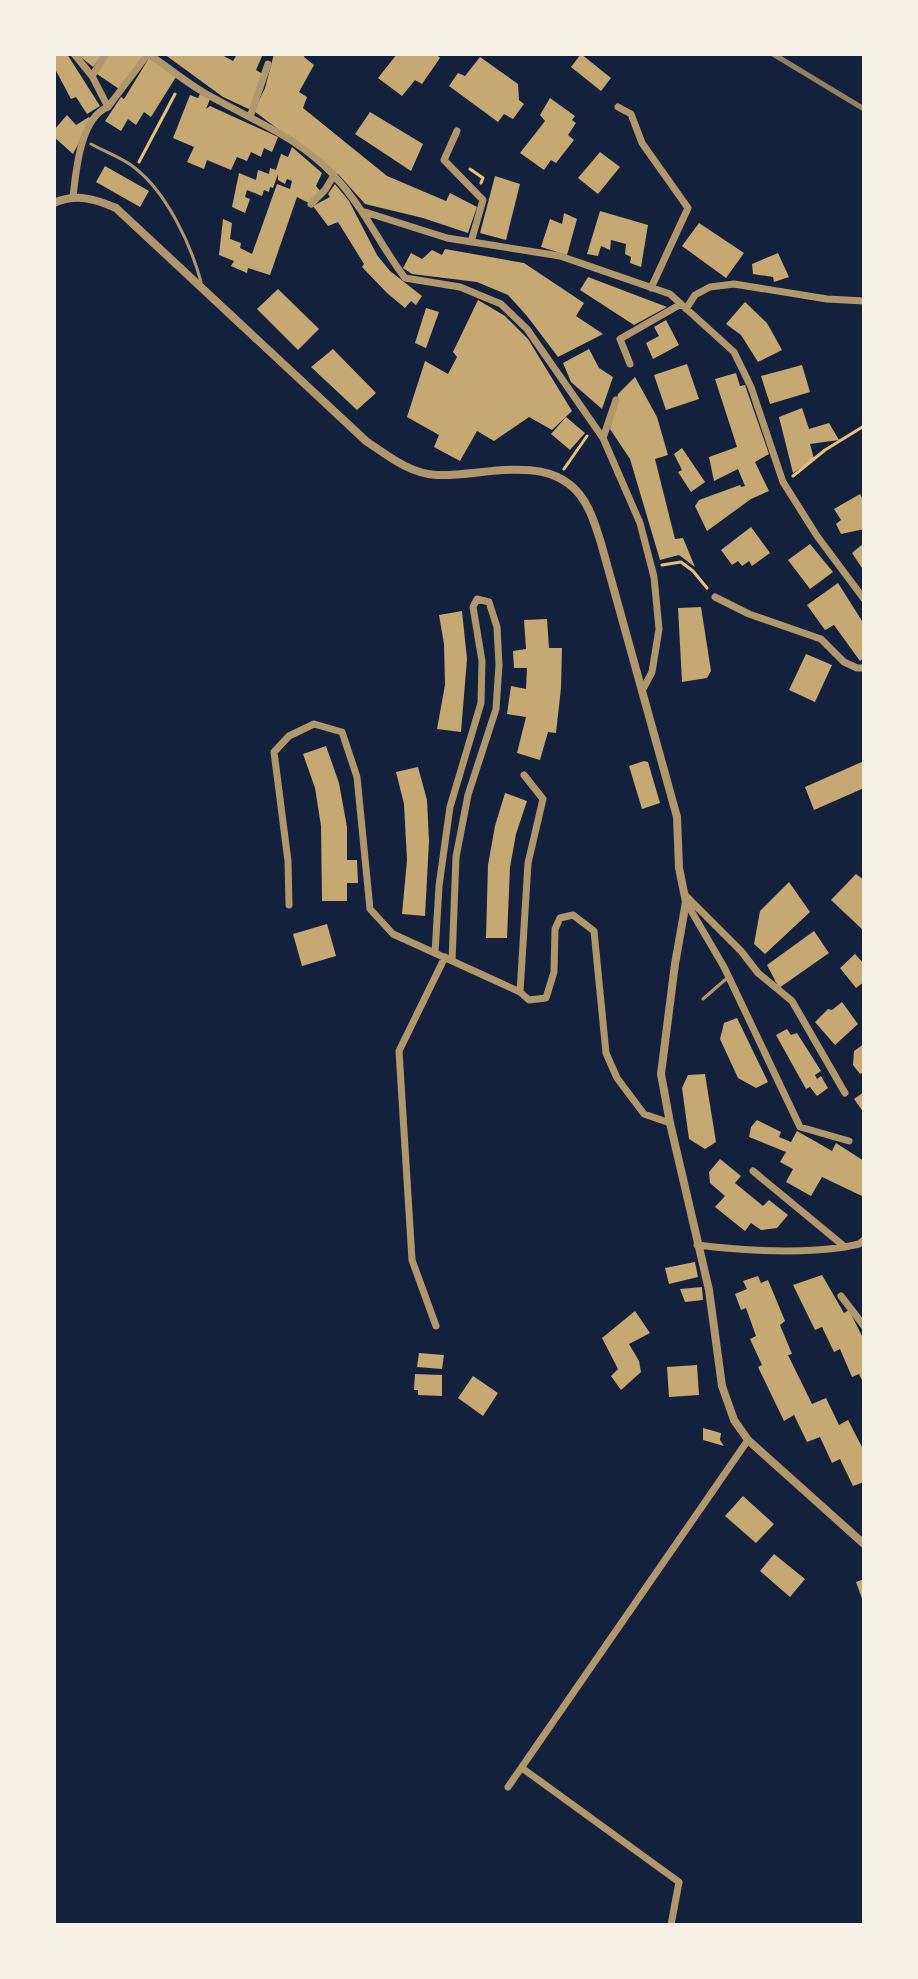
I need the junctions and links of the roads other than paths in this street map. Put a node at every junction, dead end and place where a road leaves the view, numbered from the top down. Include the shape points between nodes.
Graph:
1 (74, 54) edge
2 (106, 54) edge
3 (148, 54) edge
4 (268, 64) dead end
5 (92, 76) junction
6 (108, 107) junction
7 (618, 107) dead end
8 (250, 117) junction
9 (457, 131) dead end
10 (91, 144) dead end
11 (334, 175) junction
12 (73, 197) junction
13 (54, 203) edge
14 (311, 204) dead end
15 (365, 212) junction
16 (471, 242) junction
17 (201, 286) junction
18 (651, 288) junction
19 (864, 301) edge
20 (684, 306) junction
21 (630, 364) dead end
22 (616, 400) dead end
23 (603, 438) junction
24 (715, 597) road end
25 (864, 599) edge
26 (864, 668) edge
27 (642, 691) junction
28 (524, 775) dead end
29 (685, 898) junction
30 (289, 905) dead end
31 (435, 953) junction
32 (449, 959) junction
33 (729, 976) junction
34 (520, 992) junction
35 (703, 999) dead end
36 (845, 1093) dead end
37 (670, 1123) junction
38 (849, 1141) dead end
39 (753, 1171) dead end
40 (862, 1243) edge
41 (697, 1245) junction
42 (845, 1247) junction
43 (841, 1296) dead end
44 (436, 1326) dead end
45 (864, 1326) edge
46 (748, 1440) junction
47 (864, 1544) edge
48 (522, 1768) junction
49 (508, 1787) dead end
50 (671, 1925) edge

1 - 5 street
2 - 5 street
3 - 6 street
3 - 8 street
4 - 8 street
5 - 6 street
6 - 12 street via 100,110 79,151
7 - 18 street via 631,114 642,143 688,208
8 - 11 street via 284,134
9 - 16 street via 444,160 483,200
10 - 17 lane via 136,168 159,195 191,248
11 - 14 street
11 - 15 street
12 - 13 street
12 - 17 street via 116,208
15 - 16 street
15 - 23 street via 405,278 460,287 501,304 527,329
16 - 18 street via 560,256
17 - 27 street via 366,441 401,465 435,475 525,469 558,477 573,489 587,506 601,543
18 - 20 street
19 - 20 street via 734,284 710,287
20 - 21 street via 620,339
20 - 25 street via 734,352 788,490
22 - 23 street
23 - 27 street via 640,523 652,566 659,629 652,672
24 - 26 street via 821,639 844,662
27 - 29 street via 677,817
28 - 34 street via 543,799 528,863
29 - 33 street
29 - 36 street via 792,1001
29 - 37 street via 661,1074
30 - 31 street via 274,752 289,736 314,724 342,732 357,777 370,909 393,934
31 - 32 street
31 - 32 street via 450,807 481,703 482,661 473,607 477,599 489,602 497,627 496,709 468,795 456,857
32 - 34 street
32 - 44 street via 399,1051 412,1260
33 - 35 lane
33 - 38 street via 800,1127
34 - 37 street via 529,1000 546,998 560,918 573,915 594,931 606,1053 644,1114
37 - 41 street
39 - 42 street
40 - 42 street
41 - 42 street via 815,1251
41 - 46 street via 722,1386
43 - 45 street
46 - 47 street
46 - 48 street
48 - 49 street
48 - 50 street via 679,1882

